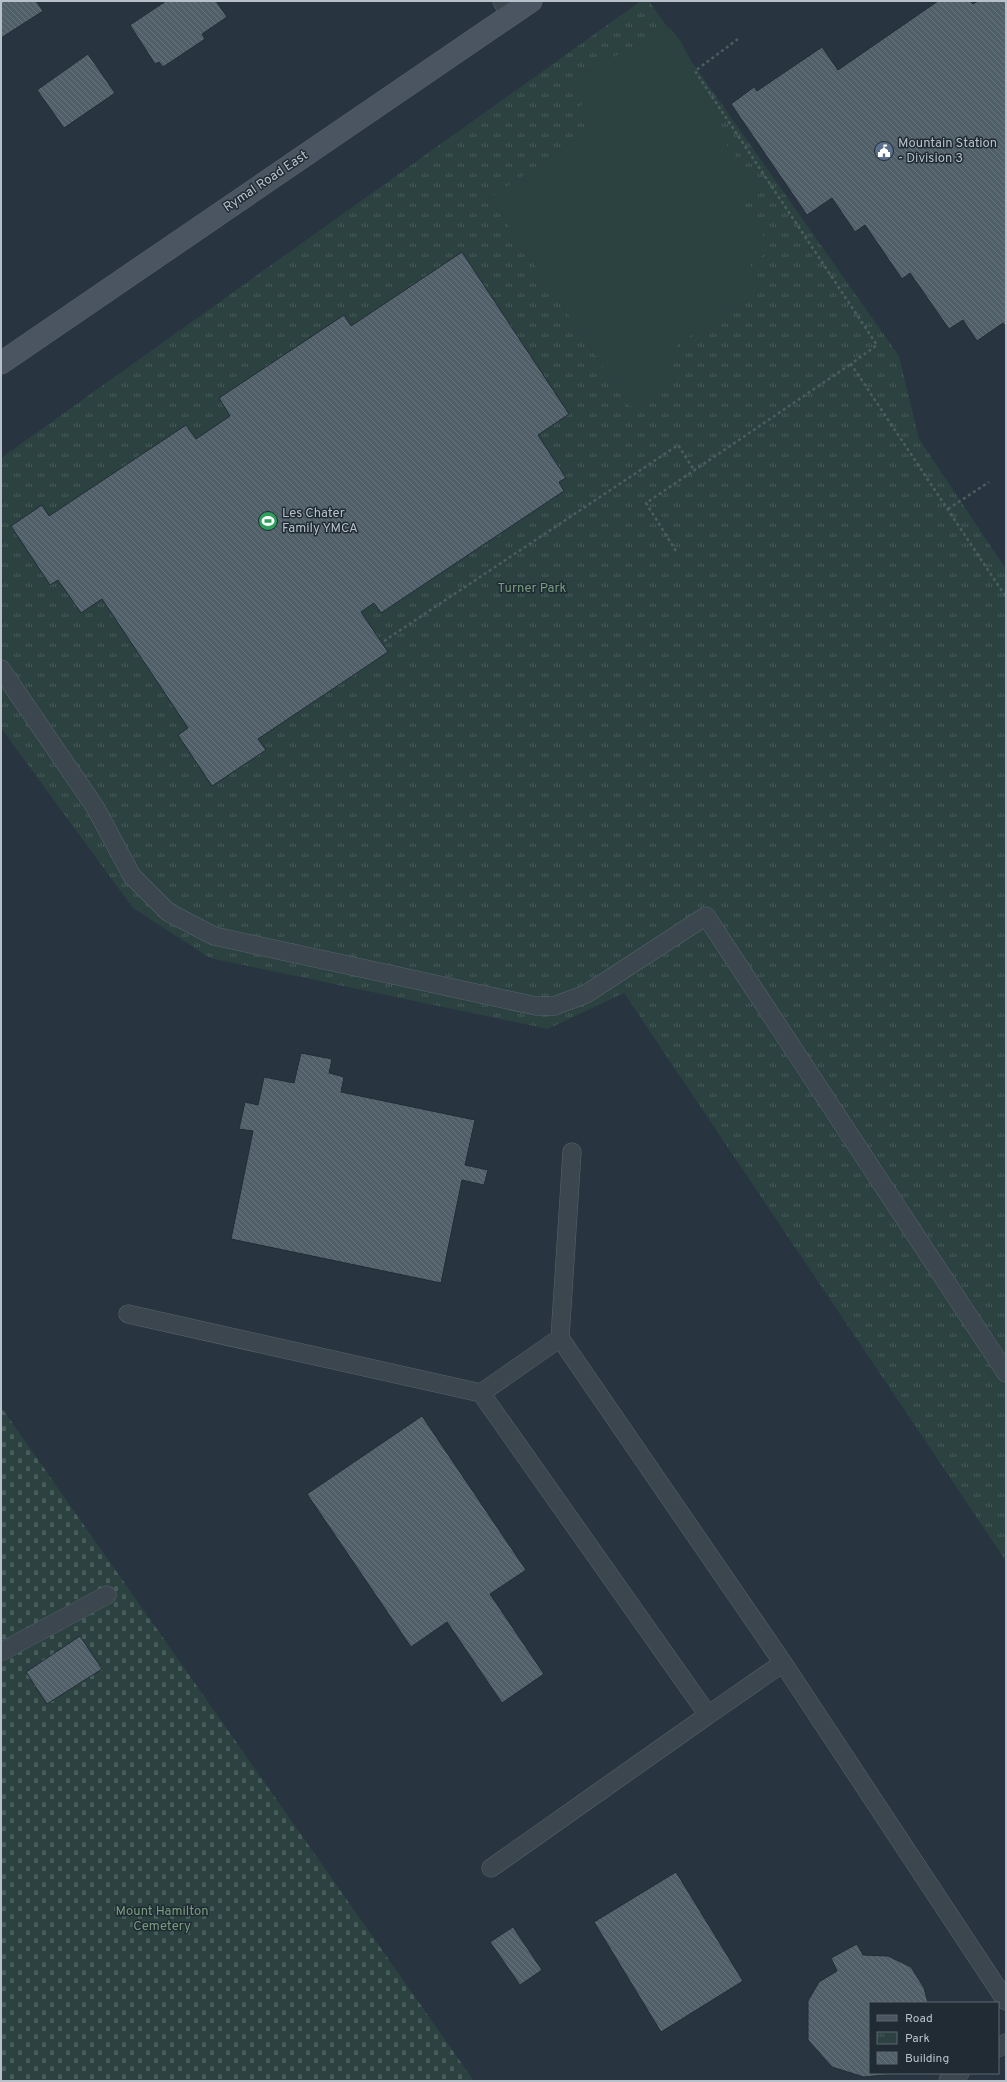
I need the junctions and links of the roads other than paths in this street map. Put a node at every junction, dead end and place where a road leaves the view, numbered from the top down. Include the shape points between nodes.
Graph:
1 (531, 1) edge
2 (508, 7) edge
3 (1, 363) edge
4 (1, 669) edge
5 (572, 1152) dead end
6 (128, 1314) dead end
7 (560, 1338) junction
8 (1006, 1373) edge
9 (482, 1393) junction
10 (107, 1595) dead end
11 (1, 1652) edge
12 (783, 1664) junction
13 (708, 1715) junction
14 (491, 1868) dead end
15 (1006, 2002) edge
16 (958, 2074) edge
17 (948, 2081) edge

1 - 2 main road, Rymal Road East
2 - 3 main road, Rymal Road East
4 - 8 lane via 95,807 132,876 168,912 214,936 536,1006 554,1006 586,994 706,916
5 - 7 lane
6 - 9 lane
7 - 9 lane
7 - 12 lane
9 - 13 lane
10 - 11 lane
12 - 13 lane
12 - 15 lane
13 - 14 lane
16 - 17 lane

